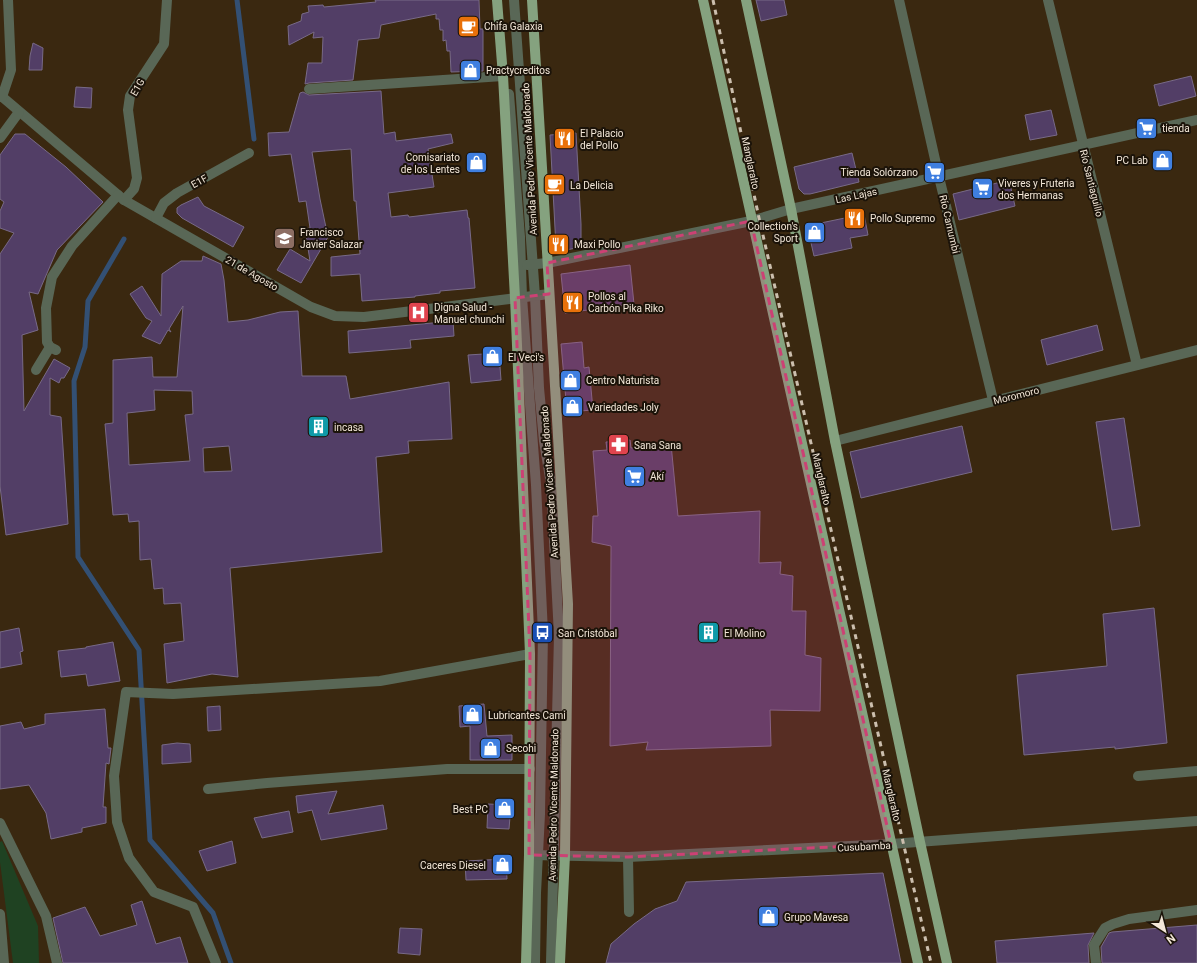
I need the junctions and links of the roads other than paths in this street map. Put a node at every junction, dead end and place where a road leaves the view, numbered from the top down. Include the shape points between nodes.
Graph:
1 (8, 0) edge
2 (167, 0) edge
3 (497, 0) edge
4 (501, 0) edge
5 (514, 0) edge
6 (532, 0) edge
7 (703, 0) edge
8 (746, 0) edge
9 (899, 0) edge
10 (1048, 0) edge
11 (503, 76) junction
12 (310, 89) dead end
13 (1, 96) edge
14 (19, 112) junction
15 (1197, 120) edge
16 (0, 138) edge
17 (1082, 145) junction
18 (249, 153) dead end
19 (939, 177) junction
20 (121, 198) junction
21 (791, 209) junction
22 (156, 218) junction
23 (751, 221) junction
24 (547, 263) junction
25 (532, 265) junction
26 (517, 266) junction
27 (549, 294) junction
28 (535, 296) junction
29 (519, 298) junction
30 (1197, 350) edge
31 (1137, 365) junction
32 (36, 370) dead end
33 (993, 400) junction
34 (835, 441) junction
35 (530, 654) junction
36 (530, 769) junction
37 (1197, 771) edge
38 (1138, 776) dead end
39 (208, 789) dead end
40 (1197, 821) edge
41 (0, 823) edge
42 (920, 842) junction
43 (891, 844) junction
44 (534, 855) junction
45 (554, 855) junction
46 (565, 855) junction
47 (628, 857) junction
48 (1197, 910) edge
49 (628, 912) dead end
50 (0, 914) edge
51 (4, 963) edge
52 (57, 963) edge
53 (216, 963) edge
54 (526, 963) edge
55 (535, 963) edge
56 (551, 963) edge
57 (560, 963) edge
58 (918, 963) edge
59 (947, 963) edge
60 (1096, 963) edge

1 - 13 street via 11,70
2 - 20 street, E1G via 164,44 130,96 128,110 137,178 134,189
3 - 11 main road
4 - 26 street via 520,237
5 - 25 street
6 - 24 main road, Avenida Pedro Vicente Maldonado
7 - 23 main road, Manglaralto
8 - 21 main road, Manglaralto
9 - 19 street, Río Camumbi
10 - 17 street, Río Santiaguillo
11 - 12 street
11 - 26 main road
13 - 14 street, 21 de Agosto
14 - 16 street
14 - 20 street, 21 de Agosto
15 - 17 street, Las Lajas
17 - 19 street, Las Lajas
17 - 31 street, Río Santiaguillo
18 - 22 street, E1F via 177,193 164,203
19 - 21 street, Las Lajas
19 - 33 street, Río Camumbi
20 - 22 street, 21 de Agosto
20 - 32 street, E1G via 72,246 52,277 46,308 47,342 53,349
21 - 23 street, Las Lajas
21 - 34 main road, Manglaralto
22 - 29 street, 21 de Agosto via 311,307 335,316 364,316
23 - 24 street, Las Lajas
23 - 43 main road, Manglaralto
24 - 25 street, Las Lajas
24 - 27 main road, Avenida Pedro Vicente Maldonado
25 - 26 street, Las Lajas
25 - 28 street
26 - 29 main road
27 - 28 street, 21 de Agosto
27 - 46 main road, Avenida Pedro Vicente Maldonado via 568,604
28 - 29 street, 21 de Agosto
28 - 45 street via 539,388 551,484 559,635
29 - 35 main road
29 - 44 street via 536,485 543,633 540,814
30 - 31 street, Moromoro
31 - 33 street, Moromoro
33 - 34 street, Moromoro
34 - 42 main road, Manglaralto
35 - 36 main road
35 - 53 street via 380,681 173,694 126,692 114,776 117,822 129,858 154,892 193,907
36 - 39 street via 447,769
36 - 44 main road
37 - 38 street
40 - 42 street, Cusubamba
41 - 52 street via 46,916
42 - 43 street, Cusubamba
42 - 59 main road, Manglaralto
43 - 47 street, Cusubamba
43 - 58 main road, Manglaralto
44 - 45 street, Cusubamba
44 - 54 main road
44 - 55 street
45 - 46 street, Cusubamba
45 - 56 street
46 - 47 street, Cusubamba
46 - 57 main road, Avenida Pedro Vicente Maldonado
47 - 49 street
48 - 60 street via 1129,919 1105,928 1094,945
50 - 51 street

